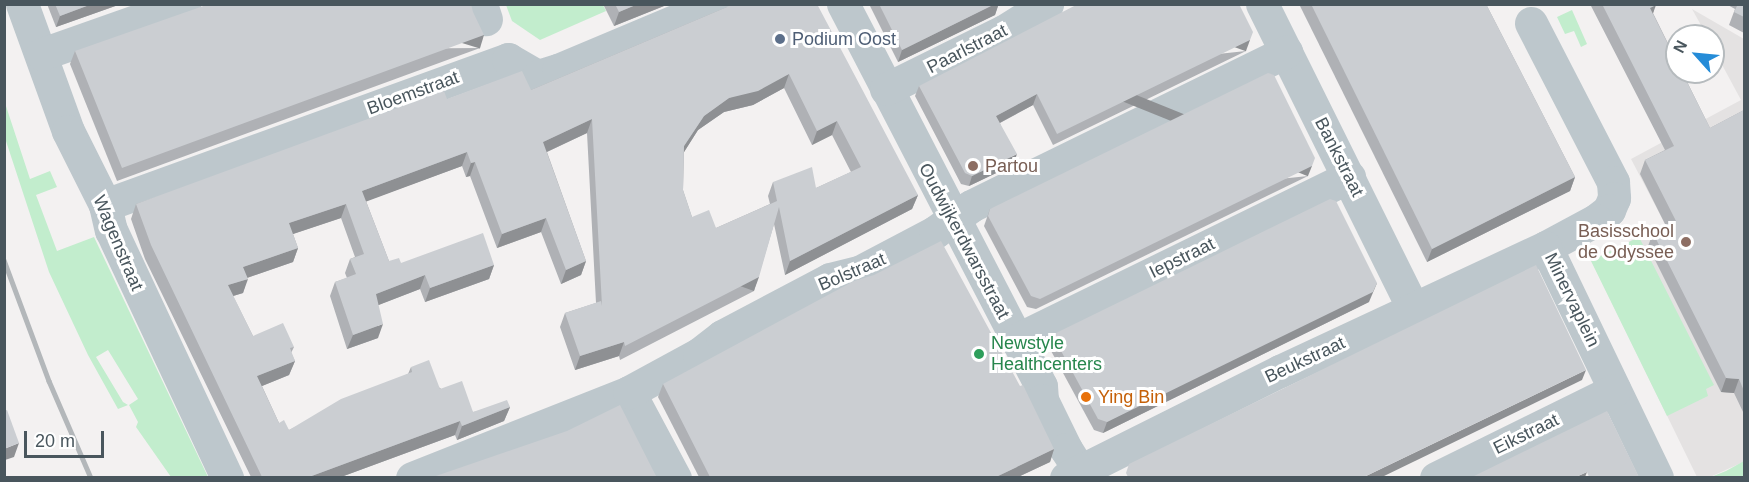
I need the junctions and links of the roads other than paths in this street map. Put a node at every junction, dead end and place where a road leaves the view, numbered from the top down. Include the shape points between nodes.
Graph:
1 (22, 4) edge
2 (184, 4) edge
3 (715, 4) edge
4 (843, 4) edge
5 (1047, 4) edge
6 (1262, 4) edge
7 (1531, 23) dead end
8 (1286, 52) junction
9 (42, 54) junction
10 (886, 89) junction
11 (1349, 177) junction
12 (105, 205) junction
13 (951, 218) junction
14 (1546, 247) junction
15 (1414, 310) junction
16 (1016, 340) junction
17 (1615, 390) junction
18 (629, 392) junction
19 (1077, 475) edge
20 (227, 477) edge
21 (412, 477) edge
22 (675, 477) edge
23 (1436, 477) edge
24 (1657, 477) edge

1 - 9 street, Wagenstraat
2 - 9 street
3 - 12 street, Bloemstraat via 558,70 538,76 508,59
4 - 10 street, Oudwijkerdwarsstraat
5 - 10 street, Paarlstraat via 1004,31
6 - 8 street, Bankstraat
7 - 14 street, Minervaplein via 1613,182 1614,198 1609,210
8 - 11 street, Bankstraat
8 - 13 street, Bolstraat
9 - 12 street, Wagenstraat via 68,131
10 - 13 street, Oudwijkerdwarsstraat
11 - 15 street, Bankstraat
11 - 16 street, Iepstraat
12 - 20 street, Wagenstraat via 111,230
13 - 16 street, Oudwijkerdwarsstraat
13 - 18 street, Bolstraat via 935,232 861,271 830,279 722,336 699,354
14 - 15 street, Beukstraat
14 - 17 street, Minervaplein
15 - 19 street, Beukstraat
16 - 19 street, Oudwijkerdwarsstraat via 1041,386 1042,400
17 - 23 street, Eikstraat
17 - 24 street, Minervaplein
18 - 21 street, Bolstraat
18 - 22 street

